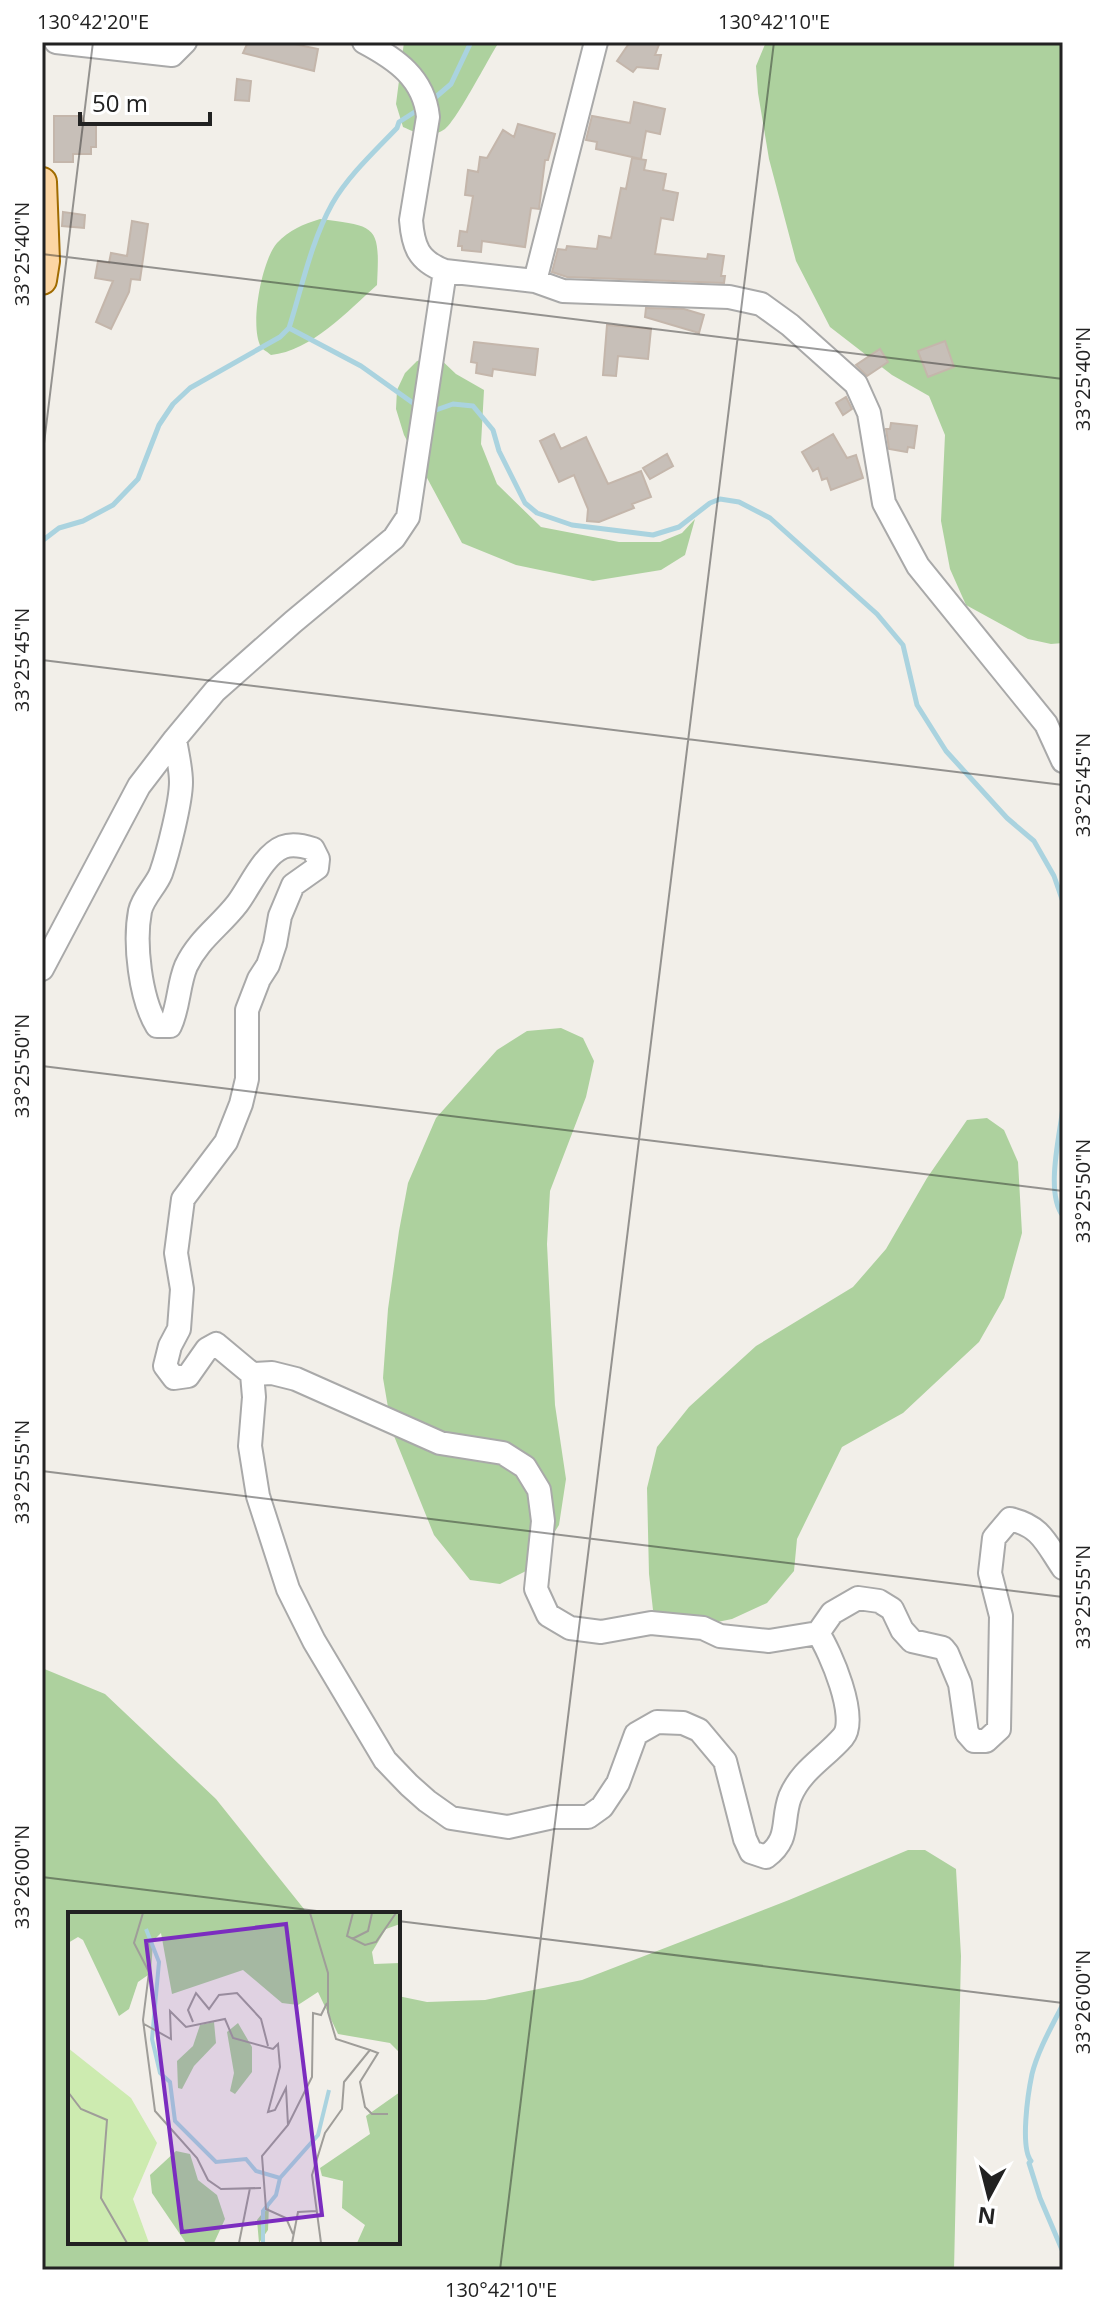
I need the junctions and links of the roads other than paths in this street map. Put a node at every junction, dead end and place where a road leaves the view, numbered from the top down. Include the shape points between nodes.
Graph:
1 (56, 42) edge
2 (185, 42) edge
3 (364, 42) edge
4 (596, 42) edge
5 (42, 182) edge
6 (445, 271) junction
7 (42, 280) edge
8 (535, 281) junction
9 (175, 739) junction
10 (1063, 761) edge
11 (42, 969) edge
12 (252, 1374) junction
13 (1063, 1568) edge
14 (818, 1633) junction

1 - 2 street via 172,55
3 - 6 street via 407,72 427,104 412,235 419,255
4 - 8 street
5 - 7 main road
6 - 8 street
6 - 9 street via 408,517 394,538 215,691
8 - 10 street via 563,291 695,294 761,304 856,384 869,413 884,503 918,566 1046,724
9 - 11 street via 139,786
9 - 12 street via 181,784 172,830 160,875 140,908 142,982 157,1026 170,1026 184,970 197,946 237,904 261,866 282,847 313,849 318,859 317,868 293,885 280,916 268,965 247,1010 247,1079 241,1104 226,1142 183,1199 176,1253 182,1289 179,1329 165,1366 174,1378 188,1376 216,1344
12 - 14 street via 296,1379 440,1443 503,1453 525,1467 539,1490 543,1521 536,1589 548,1615 570,1628 601,1632 651,1623 769,1641
12 - 14 street via 250,1446 258,1496 288,1589 385,1760 451,1818 508,1827 553,1817 588,1817 618,1783 636,1734 657,1722 683,1723 699,1730 725,1761 745,1839 751,1852 766,1857 778,1848 789,1799 801,1775 846,1734 844,1697
13 - 14 street via 1027,1523 1010,1519 994,1538 990,1573 1001,1616 999,1729 986,1741 974,1741 967,1733 960,1684 947,1653 912,1641 892,1609 858,1598 832,1613

